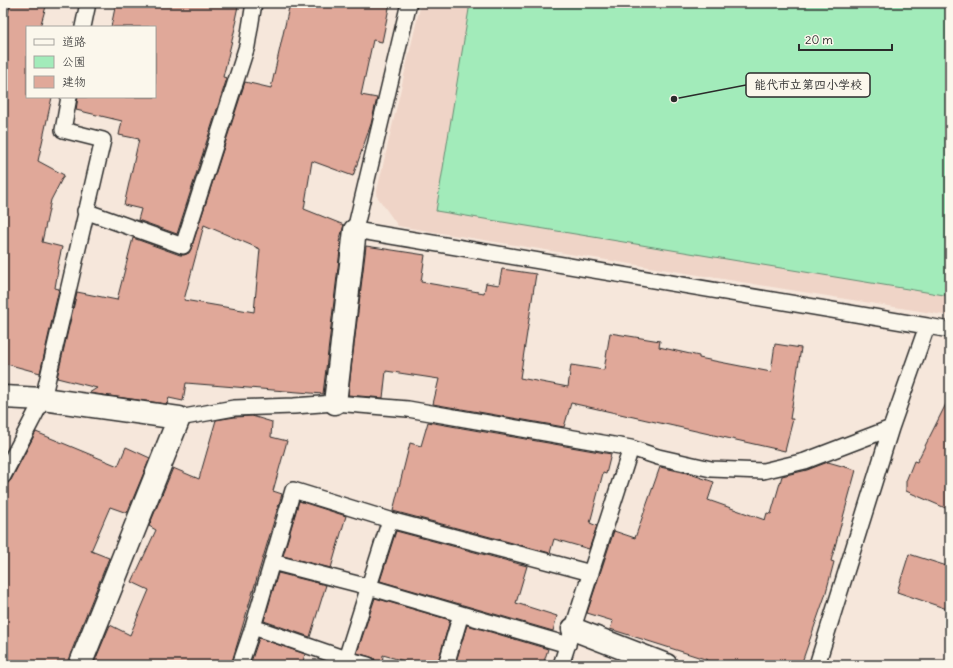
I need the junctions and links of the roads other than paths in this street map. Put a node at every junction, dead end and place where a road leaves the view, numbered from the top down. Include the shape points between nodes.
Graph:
1 (88, 3) edge
2 (254, 3) edge
3 (408, 3) edge
4 (83, 26) edge
5 (70, 98) edge
6 (85, 211) junction
7 (355, 230) junction
8 (927, 326) junction
9 (950, 330) edge
10 (3, 397) edge
11 (43, 399) junction
12 (335, 403) junction
13 (178, 418) junction
14 (891, 428) junction
15 (631, 448) junction
16 (3, 476) edge
17 (390, 520) junction
18 (272, 562) junction
19 (591, 573) junction
20 (369, 587) junction
21 (461, 614) junction
22 (253, 627) junction
23 (570, 637) junction
24 (345, 662) edge
25 (80, 665) edge
26 (240, 665) edge
27 (368, 665) edge
28 (446, 665) edge
29 (561, 665) edge
30 (666, 665) edge
31 (817, 665) edge

1 - 4 lane
2 - 6 lane via 247,46 182,246
3 - 7 lane
5 - 6 lane via 63,130 103,140
6 - 11 lane
7 - 8 lane
7 - 12 street
8 - 9 lane
8 - 14 lane
10 - 11 street
11 - 13 street
11 - 16 lane
12 - 13 lane via 234,408
12 - 15 lane via 408,409
13 - 25 street
14 - 15 lane via 805,462 763,471 711,469
14 - 31 lane
15 - 19 lane
17 - 18 lane via 293,490
17 - 19 lane
17 - 20 lane
18 - 20 lane
18 - 22 lane
19 - 23 lane
20 - 21 lane
20 - 24 lane
21 - 23 lane
21 - 28 lane
22 - 24 lane
22 - 26 lane
23 - 29 lane
23 - 30 street
24 - 27 lane

